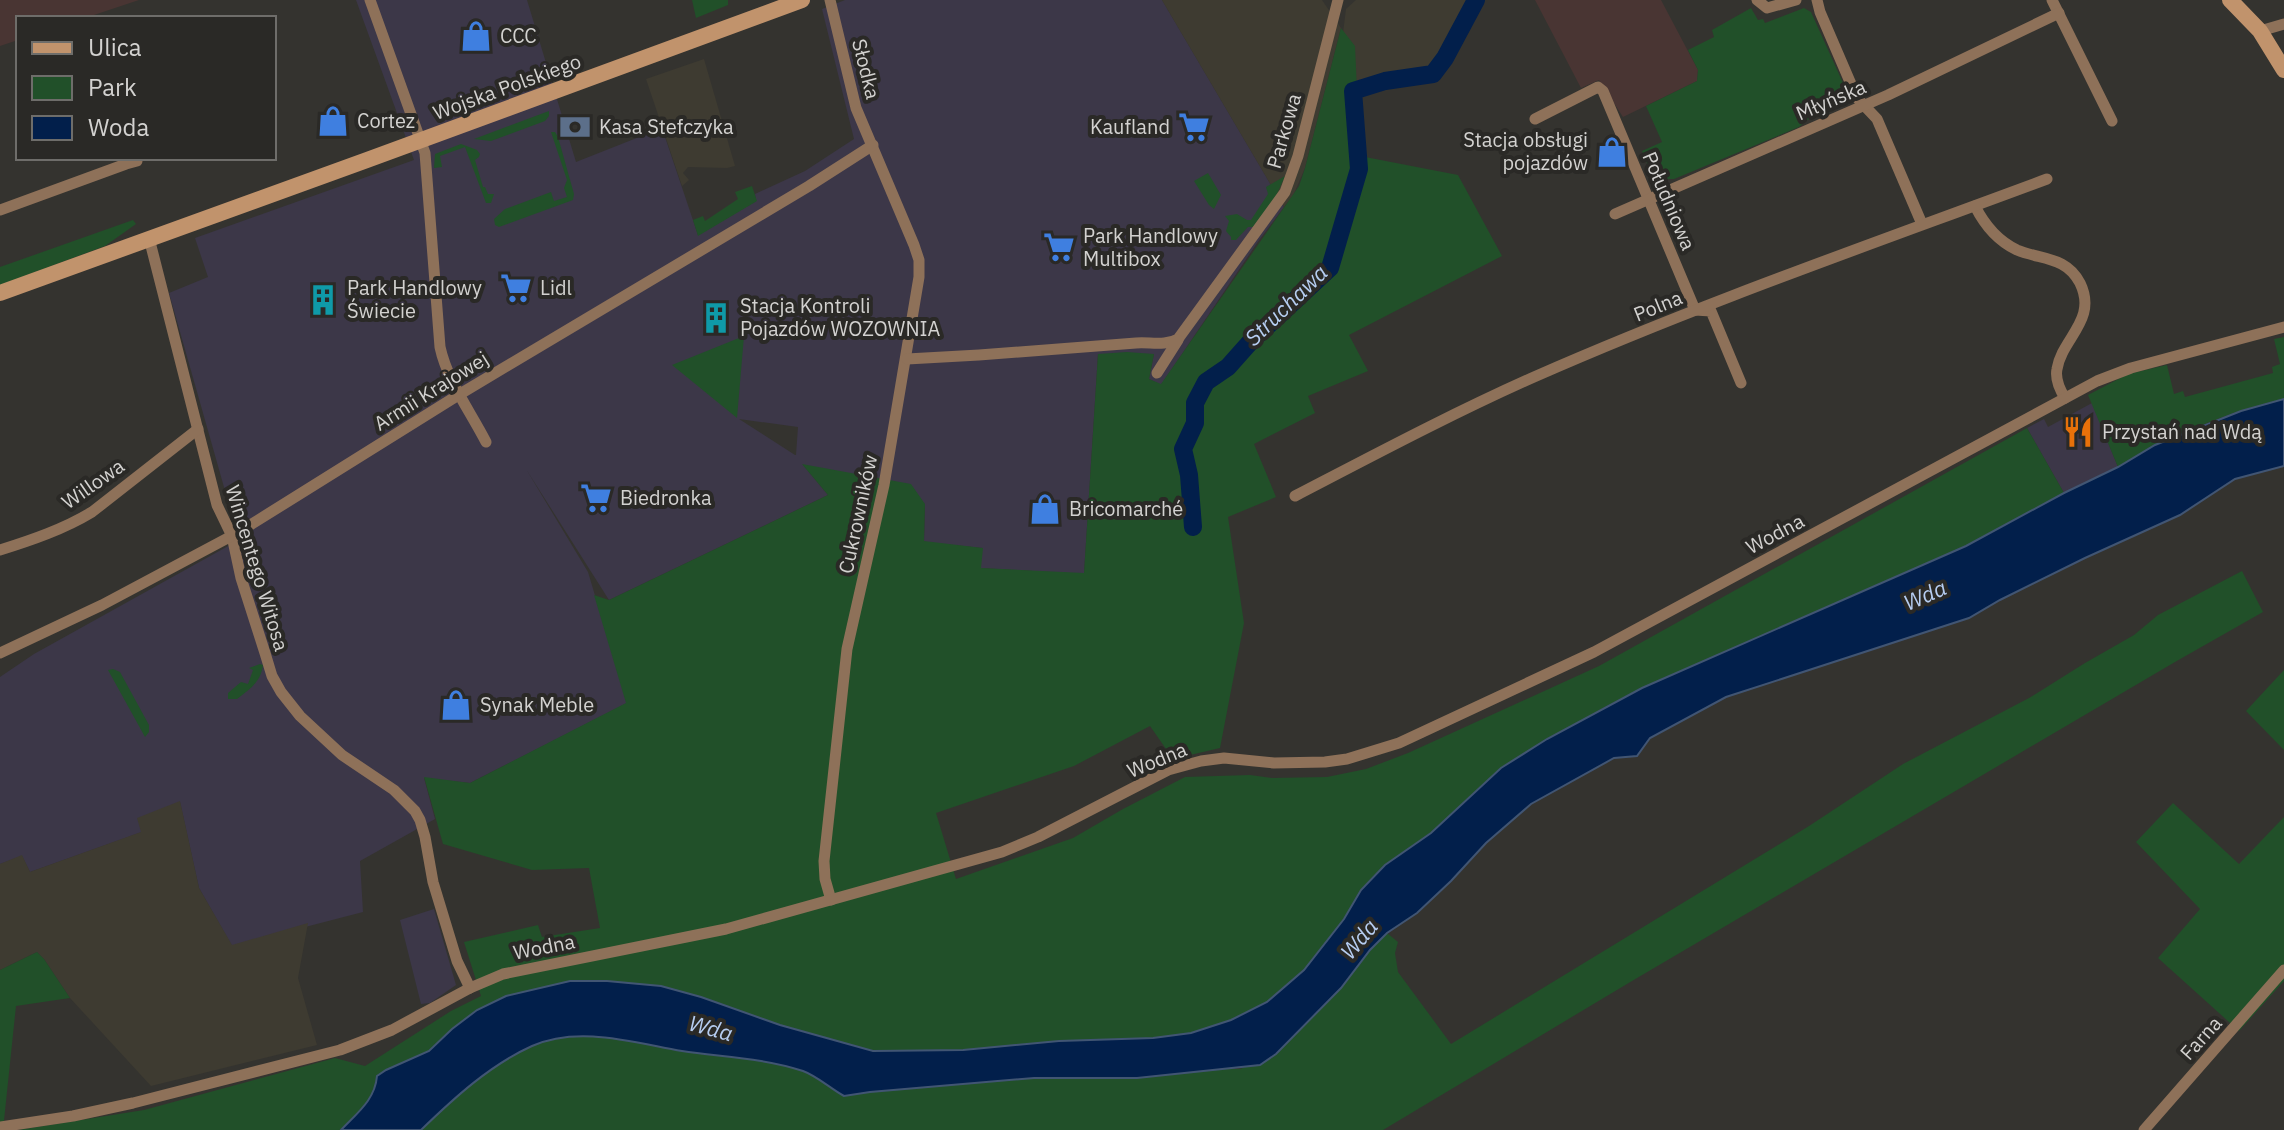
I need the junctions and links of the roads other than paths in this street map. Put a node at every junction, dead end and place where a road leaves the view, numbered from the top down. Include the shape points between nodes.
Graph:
1 (370, 0) edge
2 (802, 0) edge
3 (830, 0) edge
4 (1338, 0) edge
5 (1757, 0) edge
6 (1796, 0) edge
7 (1817, 0) edge
8 (2052, 0) edge
9 (2230, 0) edge
10 (2059, 13) junction
11 (2284, 24) edge
12 (2260, 31) junction
13 (2284, 70) edge
14 (1864, 105) junction
15 (1535, 119) dead end
16 (2112, 121) dead end
17 (421, 140) junction
18 (873, 145) junction
19 (137, 161) dead end
20 (2047, 179) dead end
21 (1648, 198) junction
22 (1975, 206) junction
23 (0, 210) edge
24 (1615, 214) dead end
25 (1922, 224) junction
26 (149, 238) junction
27 (0, 293) edge
28 (1695, 310) junction
29 (2284, 327) edge
30 (1178, 339) junction
31 (907, 359) junction
32 (1157, 373) dead end
33 (1741, 383) dead end
34 (460, 394) junction
35 (2065, 398) junction
36 (198, 429) junction
37 (486, 442) dead end
38 (1295, 496) dead end
39 (232, 536) junction
40 (0, 550) edge
41 (0, 653) edge
42 (831, 900) junction
43 (2284, 970) edge
44 (470, 988) junction
45 (0, 1127) edge
46 (2144, 1130) edge

1 - 17 street
2 - 17 street, Wojska Polskiego
3 - 18 street, Słodka via 856,108
4 - 30 street, Parkowa via 1285,192
5 - 6 street via 1767,8
7 - 14 street
8 - 10 street
9 - 12 street
10 - 14 street, Młyńska
10 - 16 street
11 - 12 street
12 - 13 street
14 - 21 street, Młyńska
14 - 25 street via 1877,119
15 - 21 street, Południowa via 1598,87
17 - 26 street, Wojska Polskiego
17 - 34 street via 440,347
18 - 31 street, Cukrowników via 919,260
18 - 34 street, Armii Krajowej
19 - 23 street
20 - 22 street, Polna
21 - 24 street, Młyńska
21 - 28 street, Południowa
22 - 25 street, Polna
22 - 35 street via 1998,238 2017,250 2056,260 2078,280 2082,318 2057,368
25 - 28 street, Polna
26 - 27 street, Wojska Polskiego
26 - 36 street, Wincentego Witosa
28 - 33 street, Południowa via 1711,311
28 - 38 street, Polna via 1516,385
29 - 35 street, Wodna via 2131,368
30 - 31 street
30 - 32 street, Parkowa
31 - 42 street, Cukrowników via 845,664 824,861
34 - 37 street
34 - 39 street, Armii Krajowej
35 - 42 street, Wodna via 1594,652 1399,743 1325,762 1224,758 1182,766 1019,845
36 - 39 street, Wincentego Witosa via 217,505
36 - 40 street, Willowa via 84,517
39 - 41 street, Armii Krajowej
39 - 44 street, Wincentego Witosa via 255,623 281,692 342,755 404,799 420,820 433,882
42 - 44 street, Wodna via 686,938 514,971
43 - 46 street, Farna
44 - 45 street, Wodna via 392,1030 329,1053 133,1103

